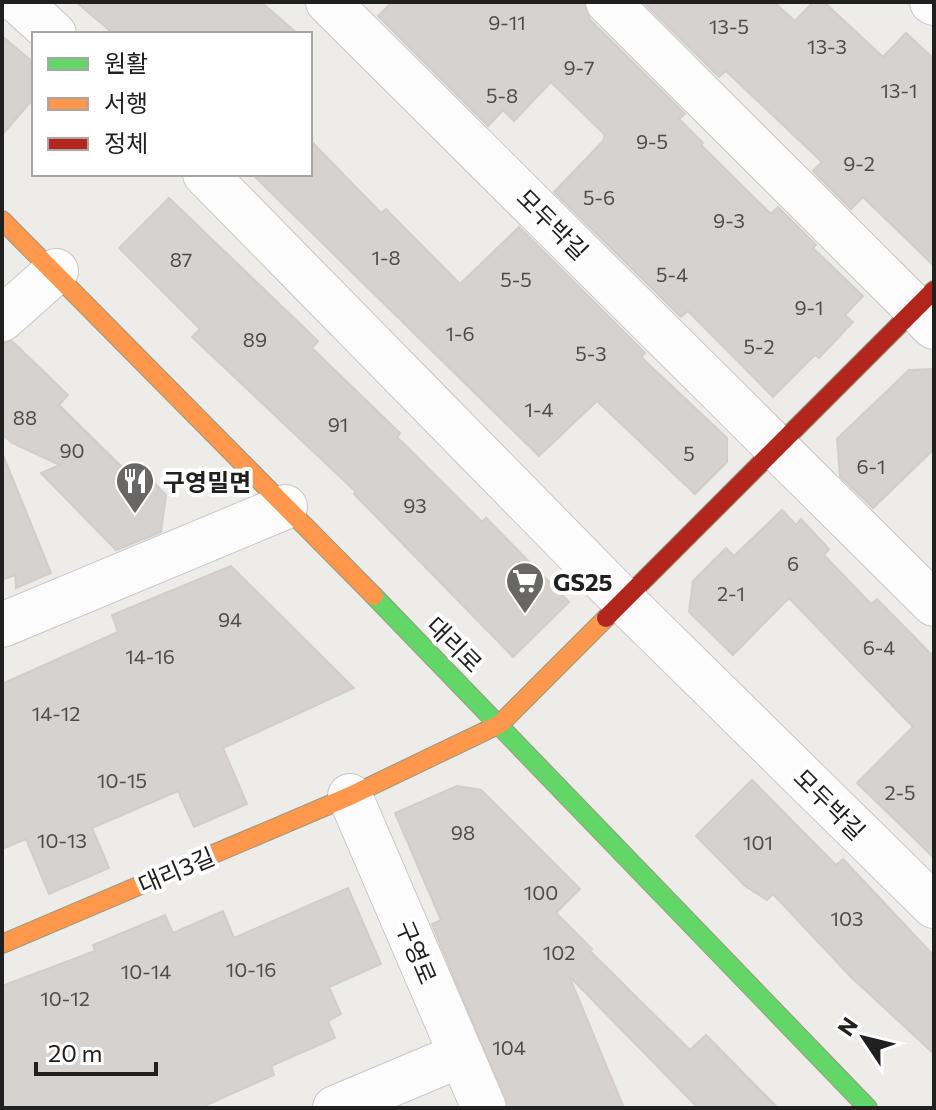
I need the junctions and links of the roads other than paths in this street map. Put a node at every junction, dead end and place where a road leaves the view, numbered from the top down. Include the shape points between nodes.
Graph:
1 (19, 2) edge
2 (608, 2) edge
3 (327, 11) edge
4 (52, 32) edge
5 (207, 176) edge
6 (2, 220) edge
7 (56, 271) junction
8 (928, 309) edge
9 (2, 319) edge
10 (778, 446) junction
11 (285, 507) junction
12 (624, 601) junction
13 (934, 604) edge
14 (2, 625) edge
15 (500, 724) junction
16 (350, 796) junction
17 (934, 906) edge
18 (2, 944) edge
19 (461, 1055) junction
20 (335, 1108) edge
21 (484, 1108) edge
22 (868, 1108) edge

1 - 4 street
2 - 8 street
3 - 10 street, 모두박길
5 - 12 street, 모두박길
6 - 7 main road, 대리로
7 - 9 street
7 - 11 main road, 대리로
8 - 10 main road
10 - 12 main road
10 - 13 street, 모두박길
11 - 14 street
11 - 15 main road, 대리로
12 - 15 main road
12 - 17 street, 모두박길
15 - 16 main road, 대리3길
15 - 22 main road, 대리로
16 - 18 main road, 대리3길
16 - 19 street, 구영로
19 - 20 street
19 - 21 street, 구영로

